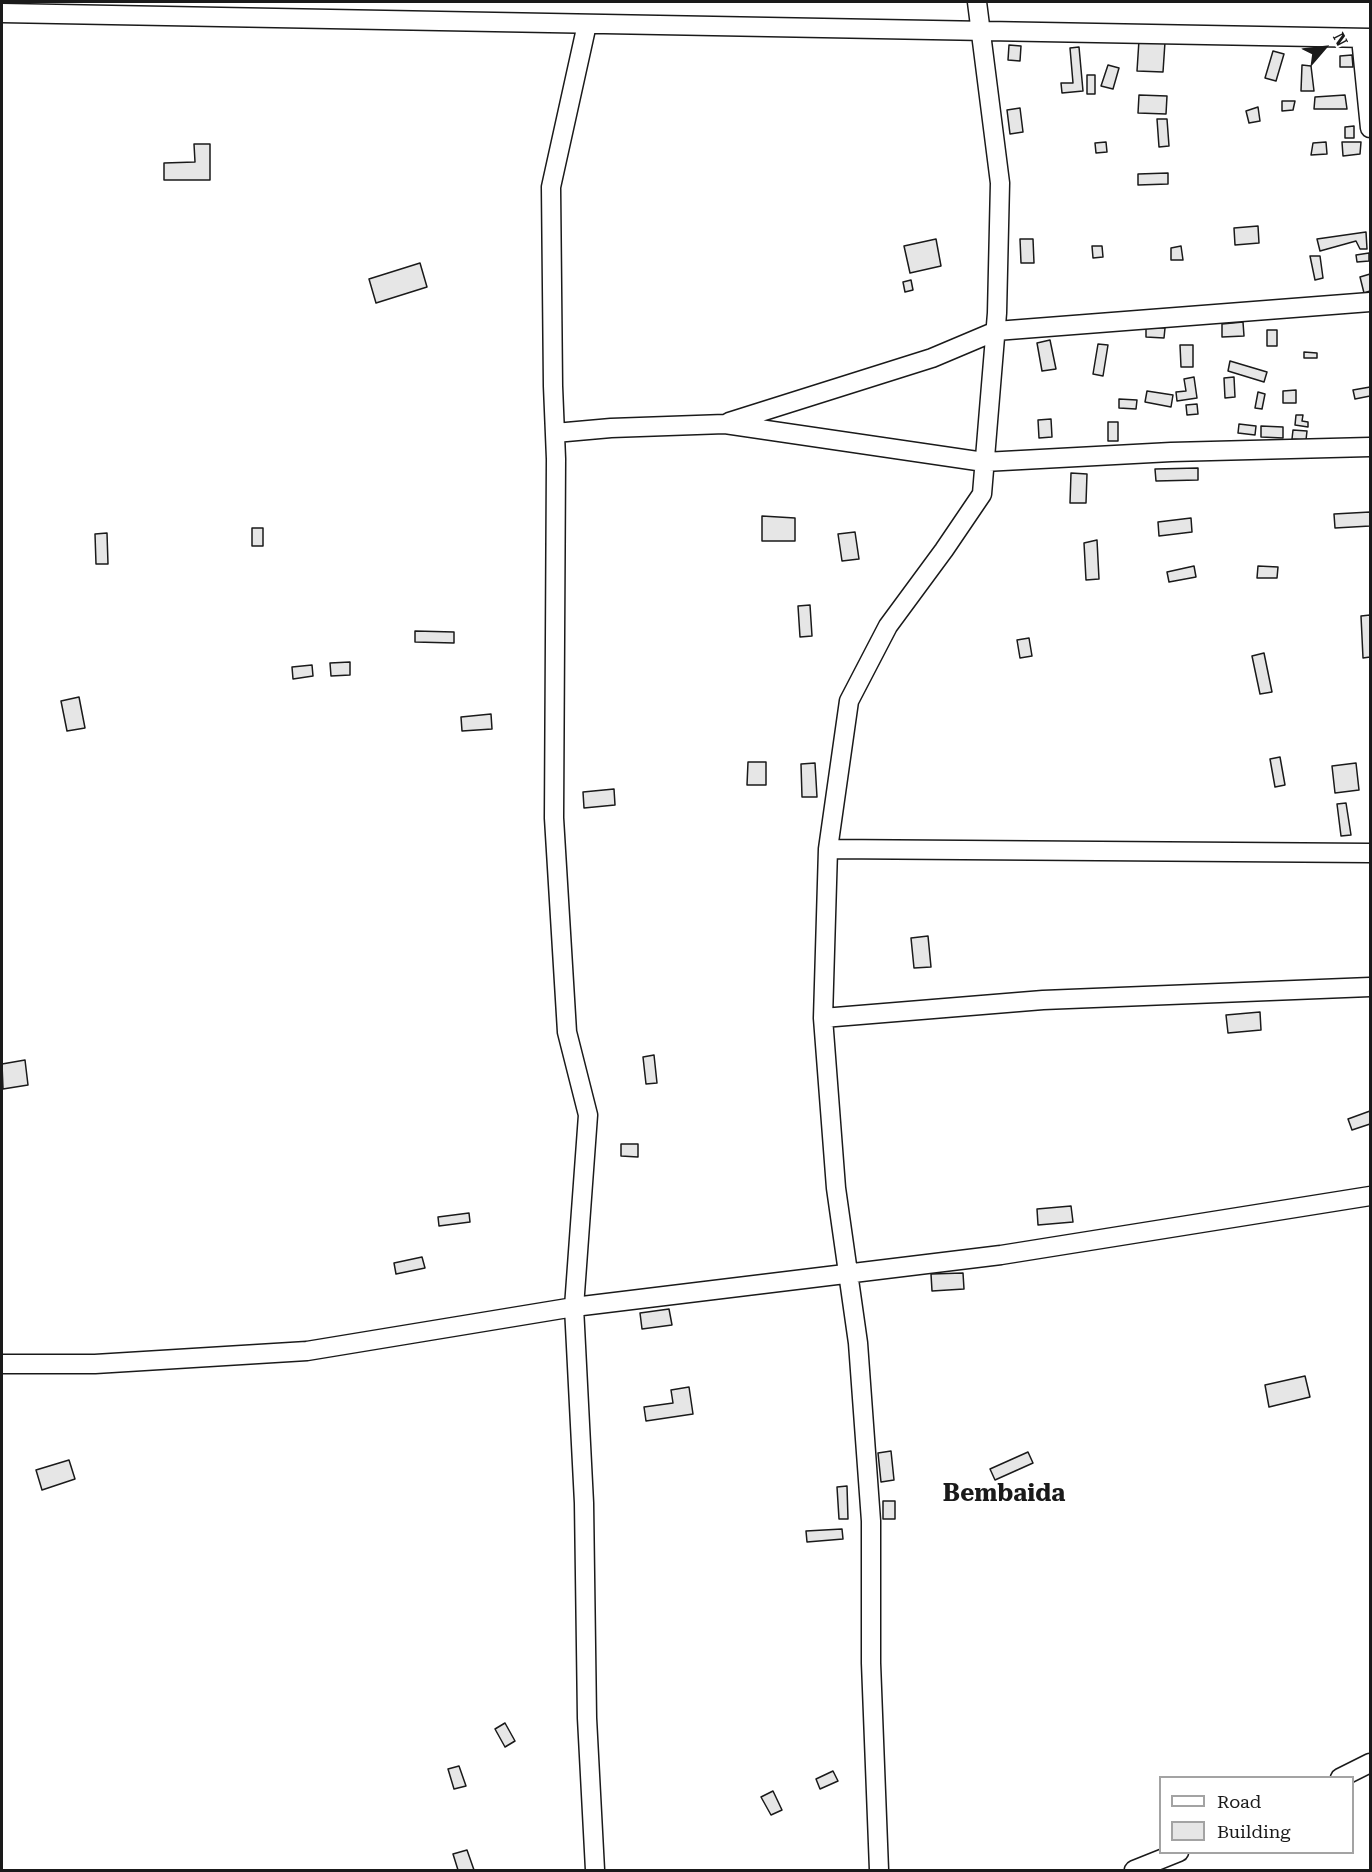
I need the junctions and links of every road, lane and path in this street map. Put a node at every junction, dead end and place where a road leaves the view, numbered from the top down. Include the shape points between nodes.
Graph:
1 (977, 2) edge
2 (2, 13) edge
3 (587, 24) junction
4 (979, 31) junction
5 (1366, 38) edge
6 (1371, 128) edge
7 (1371, 302) edge
8 (996, 332) junction
9 (725, 424) junction
10 (555, 433) junction
11 (1371, 447) edge
12 (984, 462) junction
13 (828, 849) junction
14 (1371, 853) edge
15 (1371, 987) edge
16 (823, 1018) junction
17 (1371, 1196) edge
18 (849, 1274) junction
19 (574, 1307) junction
20 (2, 1364) edge
21 (1371, 1763) edge
22 (1344, 1776) edge
23 (1174, 1854) edge
24 (596, 1870) edge
25 (879, 1870) edge
26 (1134, 1870) edge

1 - 4 street
2 - 3 street
3 - 4 street
3 - 10 street via 551,187
4 - 5 street
4 - 8 street via 1000,183
5 - 6 street
7 - 8 street
8 - 9 street via 932,358
8 - 12 street
9 - 10 street
9 - 12 street
10 - 19 street via 554,818 567,1032 588,1115
11 - 12 street
12 - 13 street via 982,494 888,626 849,701
13 - 14 street
13 - 16 street
15 - 16 street via 1043,999
16 - 18 street via 836,1188
17 - 18 street via 1001,1255
18 - 19 street
18 - 25 street via 871,1521 871,1664
19 - 20 street via 307,1351 95,1364
19 - 24 street via 584,1503 587,1718
21 - 22 street
23 - 26 street

